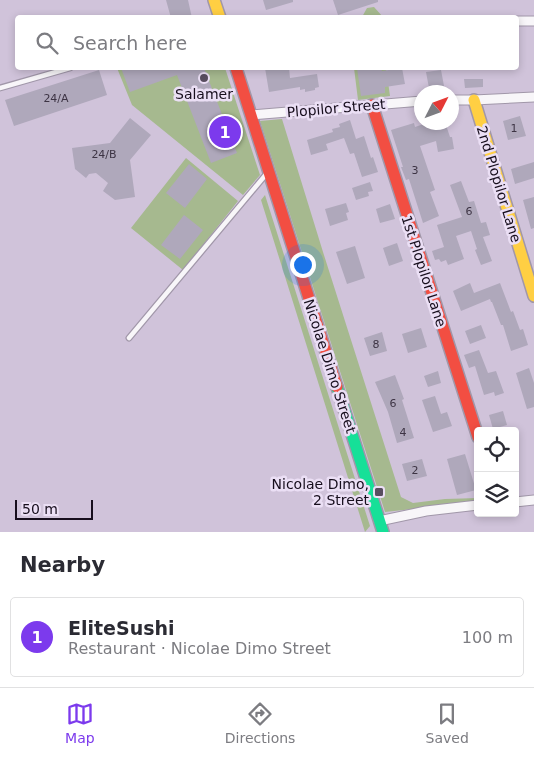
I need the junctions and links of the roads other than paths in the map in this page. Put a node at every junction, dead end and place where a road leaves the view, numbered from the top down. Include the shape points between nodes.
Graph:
1 (214, 0) edge
2 (219, 15) edge
3 (519, 21) edge
4 (534, 21) edge
5 (63, 70) edge
6 (237, 70) edge
7 (0, 88) edge
8 (534, 97) edge
9 (459, 100) edge
10 (474, 100) junction
11 (414, 102) edge
12 (372, 105) junction
13 (251, 115) junction
14 (269, 171) junction
15 (534, 296) edge
16 (129, 338) dead end
17 (475, 427) edge
18 (534, 500) edge
19 (519, 502) edge
20 (474, 505) edge
21 (380, 528) edge

1 - 2 street
3 - 4 street
5 - 7 lane
6 - 13 street, Nicolae Dimo Street
8 - 10 street
9 - 10 street
10 - 15 street, 2nd Plopilor Lane
11 - 12 street, Plopilor Street
12 - 13 street, Plopilor Street
12 - 17 street, 1st Plopilor Lane
13 - 14 street, Nicolae Dimo Street
14 - 16 lane
14 - 21 street, Nicolae Dimo Street
18 - 19 street
20 - 21 street via 426,511

